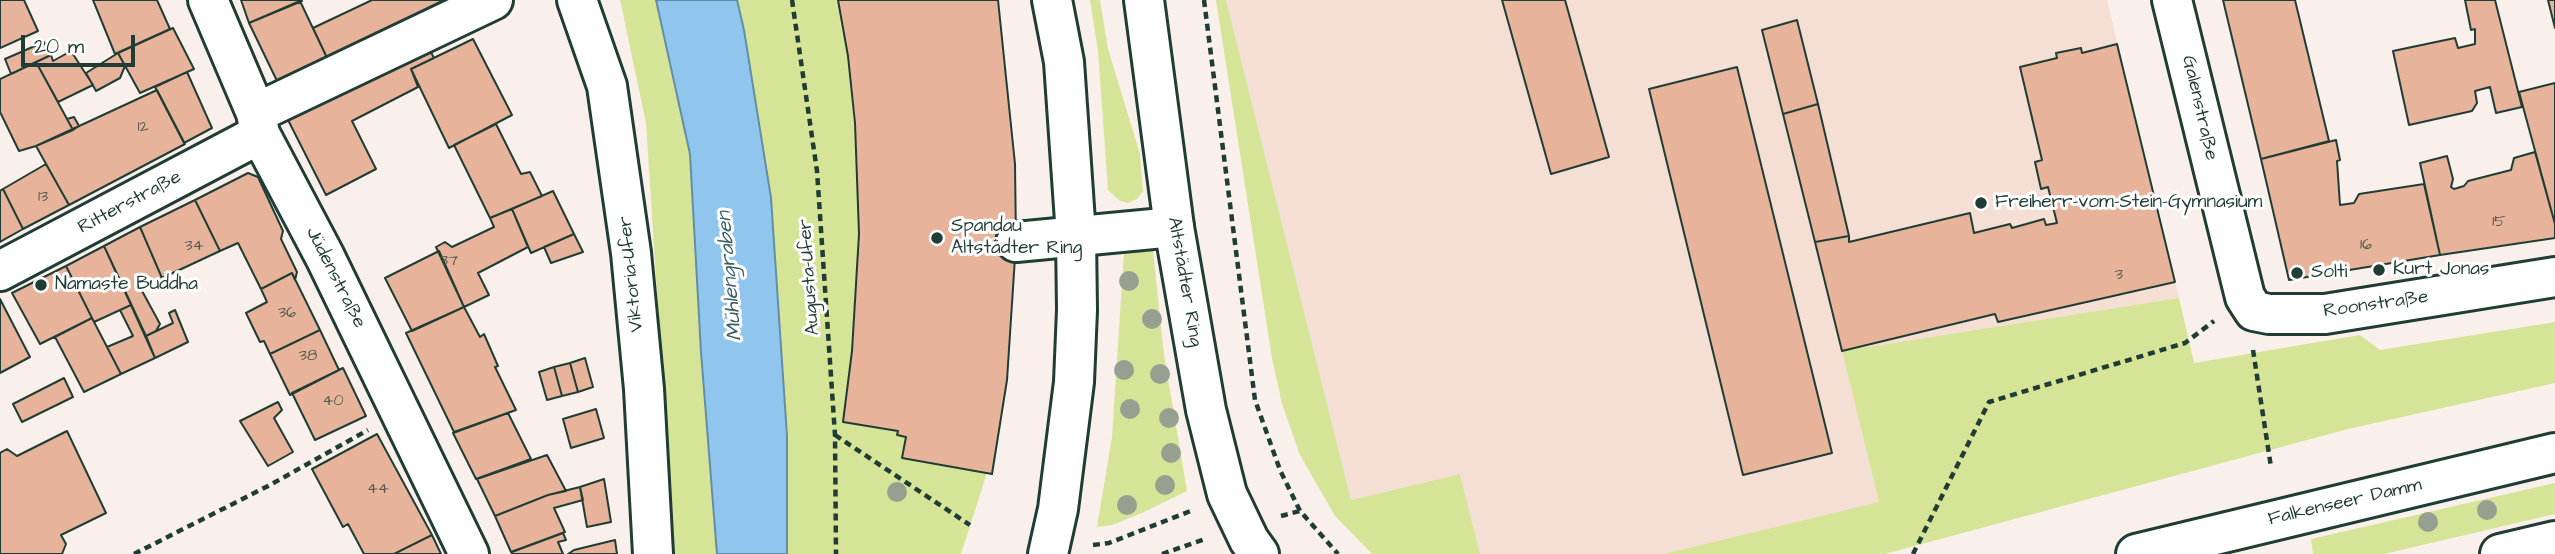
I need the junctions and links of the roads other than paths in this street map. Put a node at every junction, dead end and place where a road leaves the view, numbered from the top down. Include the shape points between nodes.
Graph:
1 (208, 0) edge
2 (493, 0) edge
3 (577, 0) edge
4 (1052, 0) edge
5 (1143, 0) edge
6 (2172, 0) edge
7 (258, 123) junction
8 (1174, 227) junction
9 (1076, 236) junction
10 (1016, 242) dead end
11 (0, 271) edge
12 (2555, 277) edge
13 (2245, 297) joint
14 (2555, 453) edge
15 (2555, 541) edge
16 (469, 554) edge
17 (653, 554) edge
18 (1048, 554) edge
19 (1259, 554) edge
20 (2136, 554) edge
21 (2500, 554) edge

1 - 7 street, Jüdenstraße
2 - 7 street, Ritterstraße
3 - 17 street, Viktoria-Ufer via 607,86 631,253
4 - 9 street via 1064,62
5 - 8 street, Altstädter Ring
6 - 13 street, Galenstraße
7 - 11 street, Ritterstraße
7 - 16 street, Jüdenstraße
8 - 9 street
8 - 19 street, Altstädter Ring via 1222,476
9 - 10 street
9 - 18 street via 1074,382
12 - 13 street, Roonstraße via 2325,314 2254,311
14 - 20 street, Falkenseer Damm
15 - 21 street

